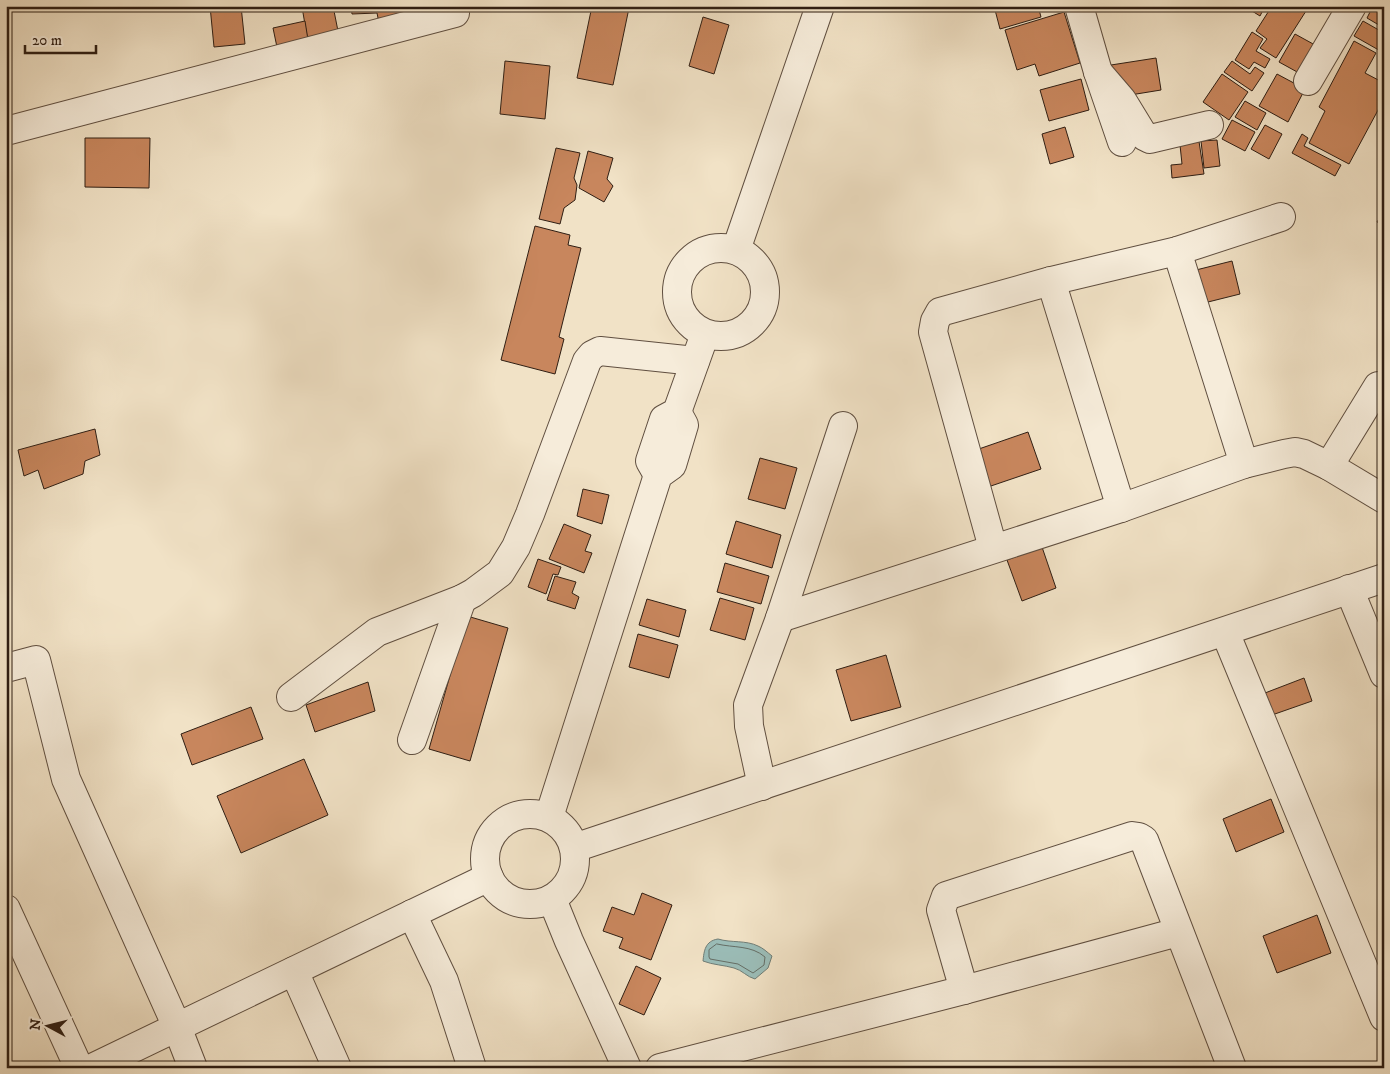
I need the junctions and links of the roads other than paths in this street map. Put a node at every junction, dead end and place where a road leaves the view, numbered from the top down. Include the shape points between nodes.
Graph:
1 (820, 6) edge
2 (1079, 6) edge
3 (1352, 6) edge
4 (455, 13) dead end
5 (1098, 72) junction
6 (1308, 81) dead end
7 (1209, 125) dead end
8 (6, 131) edge
9 (1122, 142) dead end
10 (1281, 217) dead end
11 (736, 250) junction
12 (1176, 251) junction
13 (1051, 281) junction
14 (706, 334) junction
15 (696, 361) junction
16 (1378, 386) dead end
17 (842, 426) dead end
18 (1244, 464) junction
19 (1329, 466) junction
20 (1384, 499) edge
21 (1122, 508) junction
22 (993, 548) junction
23 (1384, 578) edge
24 (1349, 589) junction
25 (462, 599) junction
26 (780, 618) junction
27 (1225, 632) junction
28 (6, 668) edge
29 (1384, 674) edge
30 (291, 697) dead end
31 (412, 740) dead end
32 (762, 786) junction
33 (549, 817) junction
34 (574, 848) junction
35 (489, 877) junction
36 (552, 899) junction
37 (6, 909) edge
38 (412, 914) junction
39 (1178, 932) junction
40 (294, 971) junction
41 (964, 990) junction
42 (1384, 1017) edge
43 (177, 1027) junction
44 (79, 1068) edge
45 (92, 1068) edge
46 (193, 1068) edge
47 (337, 1068) edge
48 (472, 1068) edge
49 (627, 1068) edge
50 (660, 1068) edge
51 (1232, 1068) edge

1 - 11 street
2 - 5 street
3 - 6 street
4 - 8 street
5 - 7 street via 1150,140
5 - 9 street
10 - 12 street
11 - 14 street via 758,267 764,280 763,307 746,329 719,337
11 - 14 street via 722,247 706,249 683,269 677,284 682,314 692,326
12 - 13 street
12 - 18 street
13 - 21 street
13 - 22 street via 940,312 935,321 933,332
14 - 15 street
15 - 25 street via 600,351 592,355 516,547 500,573
15 - 33 street via 677,412 664,420 657,439 650,461 658,475
16 - 19 street
17 - 26 street
18 - 19 street via 1295,452
18 - 21 street
19 - 20 street
21 - 22 street
22 - 26 street
23 - 24 street
24 - 27 street
24 - 29 street
25 - 30 street via 377,632
25 - 31 street
26 - 32 street via 748,705 748,726
27 - 32 street
27 - 42 street
28 - 43 street via 36,660 66,778
32 - 34 street
33 - 34 street via 569,835
33 - 35 street via 519,815 499,827 487,846 485,862
34 - 36 street via 576,863 572,877 564,890
35 - 36 street via 497,890 523,904 538,904
35 - 38 street
36 - 49 street
37 - 44 street
38 - 40 street
38 - 48 street via 444,981
39 - 41 street
39 - 41 street via 1144,840 1132,836 946,896 941,910
39 - 51 street
40 - 43 street
40 - 47 street
41 - 50 street
43 - 45 street
43 - 46 street

